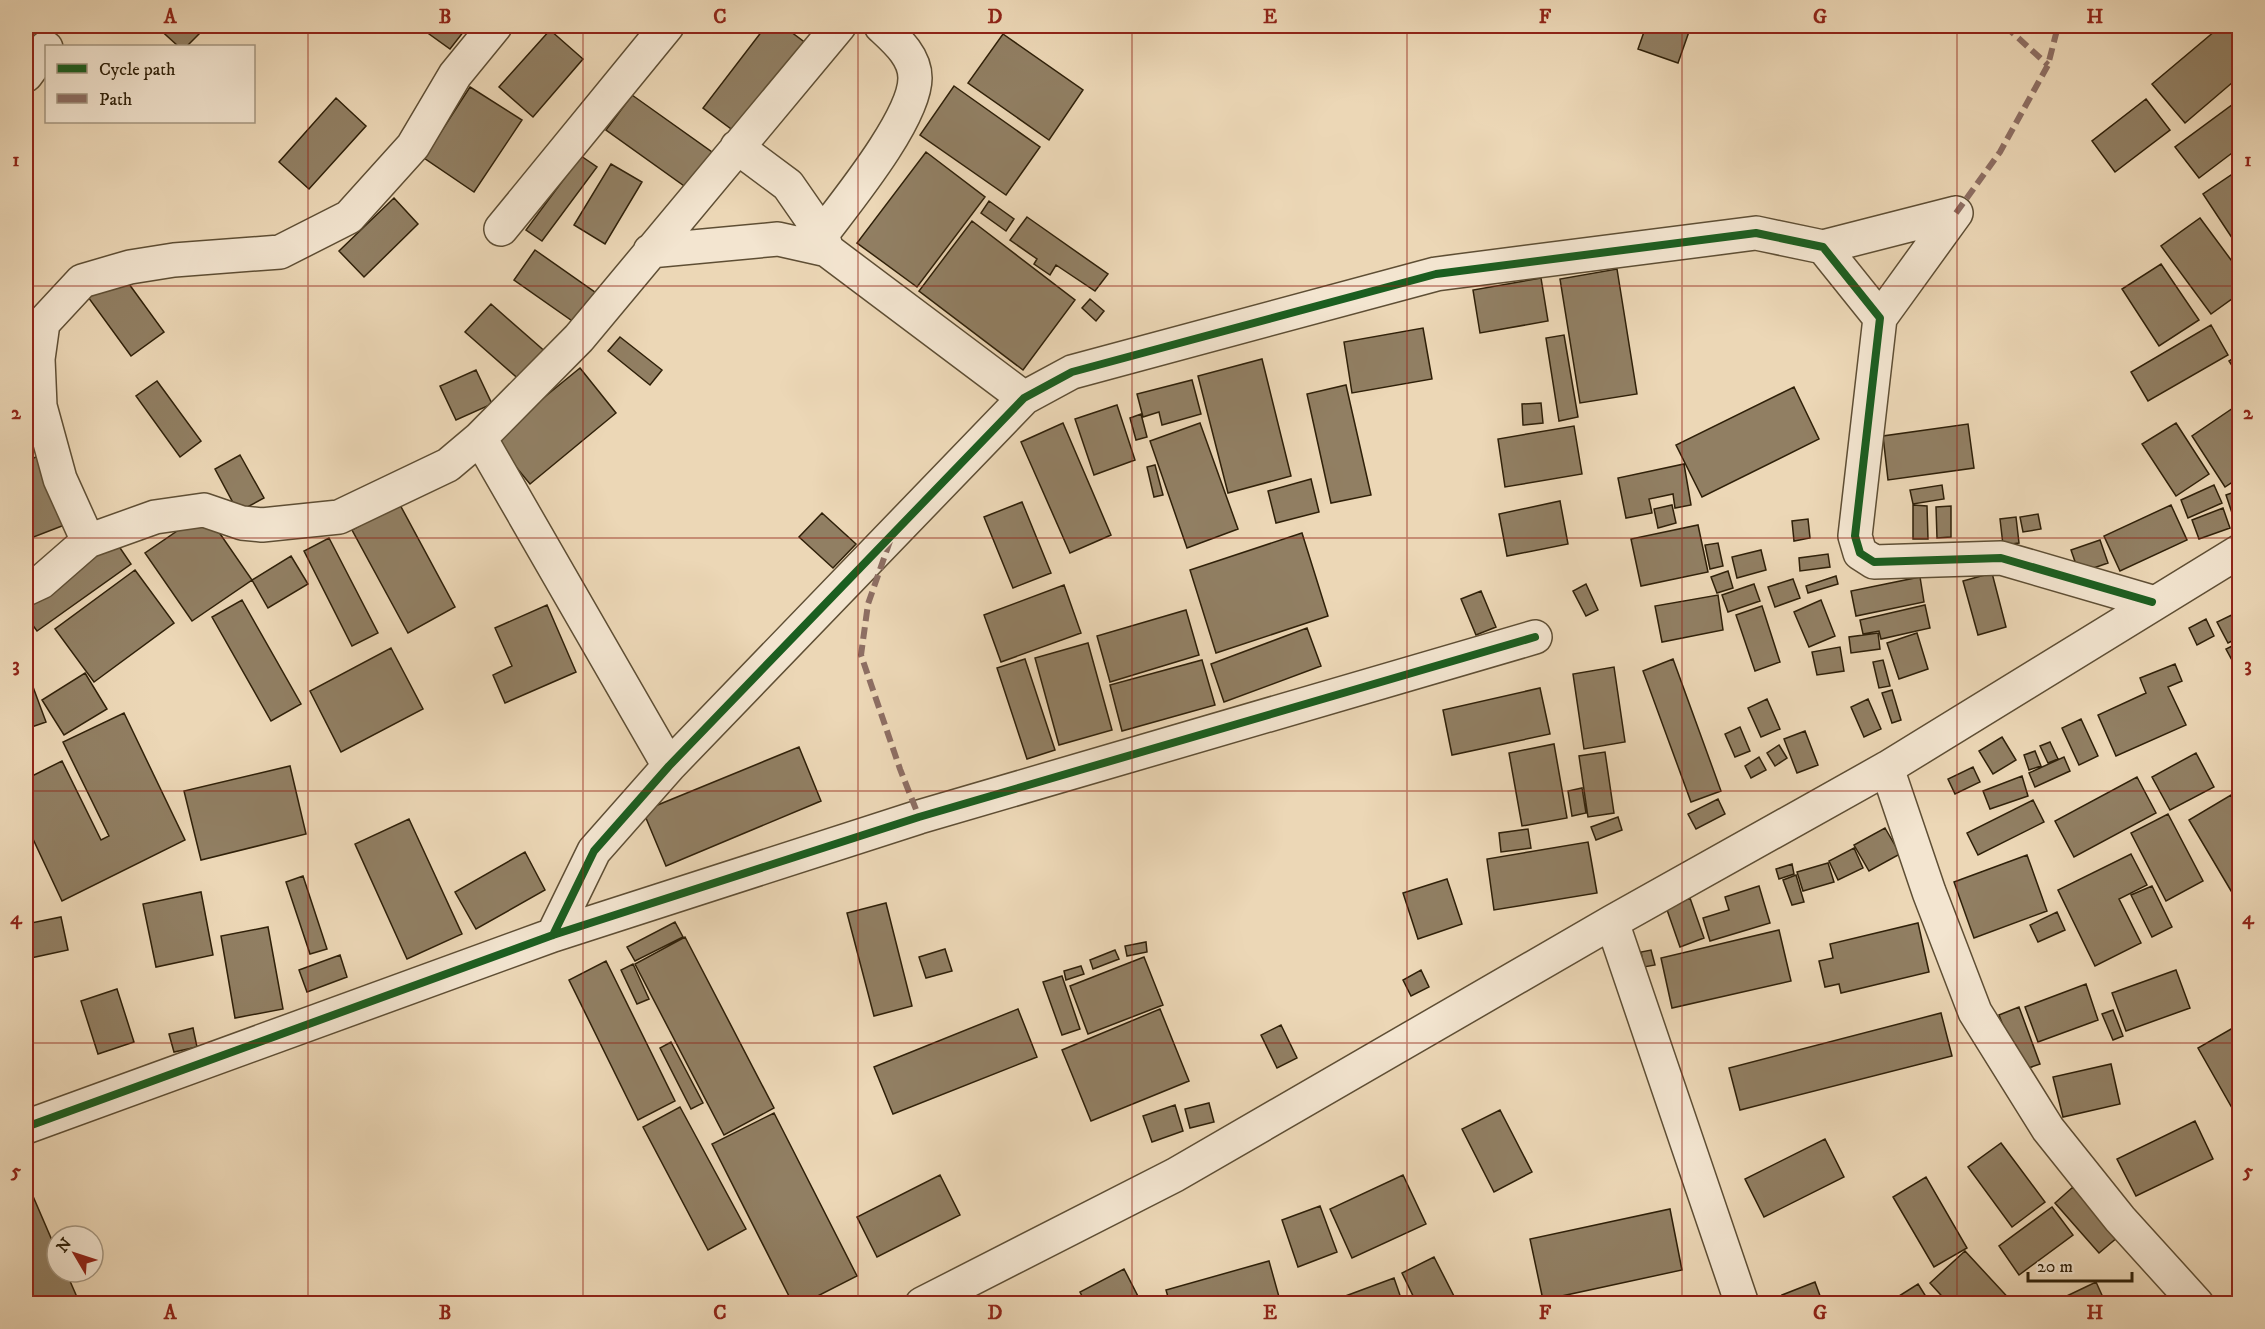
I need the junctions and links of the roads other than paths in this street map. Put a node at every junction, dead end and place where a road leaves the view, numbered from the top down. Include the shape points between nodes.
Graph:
1 (63, 26) edge
2 (495, 26) edge
3 (667, 26) edge
4 (839, 26) edge
5 (882, 26) edge
6 (49, 45) edge
7 (45, 50) edge
8 (26, 75) edge
9 (737, 147) junction
10 (501, 229) dead end
11 (824, 242) junction
12 (1823, 247) junction
13 (650, 251) junction
14 (1880, 318) junction
15 (1024, 398) junction
16 (480, 438) junction
17 (88, 542) junction
18 (2240, 551) edge
19 (26, 589) edge
20 (2152, 602) junction
21 (1534, 637) dead end
22 (669, 766) junction
23 (1887, 768) junction
24 (1612, 922) junction
25 (553, 935) junction
26 (26, 1127) edge
27 (922, 1304) edge
28 (1742, 1304) edge
29 (2197, 1304) edge

1 - 6 street
2 - 17 street via 455,75 413,146 349,217 280,252 174,260 82,281 43,323 38,359 40,406 60,479
3 - 10 street
4 - 9 street
5 - 11 street via 905,48 915,77 909,106
7 - 8 street
9 - 11 street via 788,184
9 - 13 street
11 - 13 street via 778,239
11 - 15 street
12 - 14 street
12 - 14 street via 1956,213
12 - 15 street via 1756,233 1436,274 1072,372
13 - 16 street via 579,338
14 - 20 street via 1855,536 1860,553 1874,562 2001,558
15 - 22 street
16 - 17 street via 447,465 339,517 262,525 242,523 204,510 155,518
16 - 22 street
17 - 19 street via 41,582
18 - 20 street
20 - 23 street
21 - 25 street via 919,817
22 - 25 street via 594,851
23 - 24 street
23 - 29 street via 1929,892 1976,1012 2049,1130 2120,1219
24 - 27 street via 1175,1175
24 - 28 street
25 - 26 street

